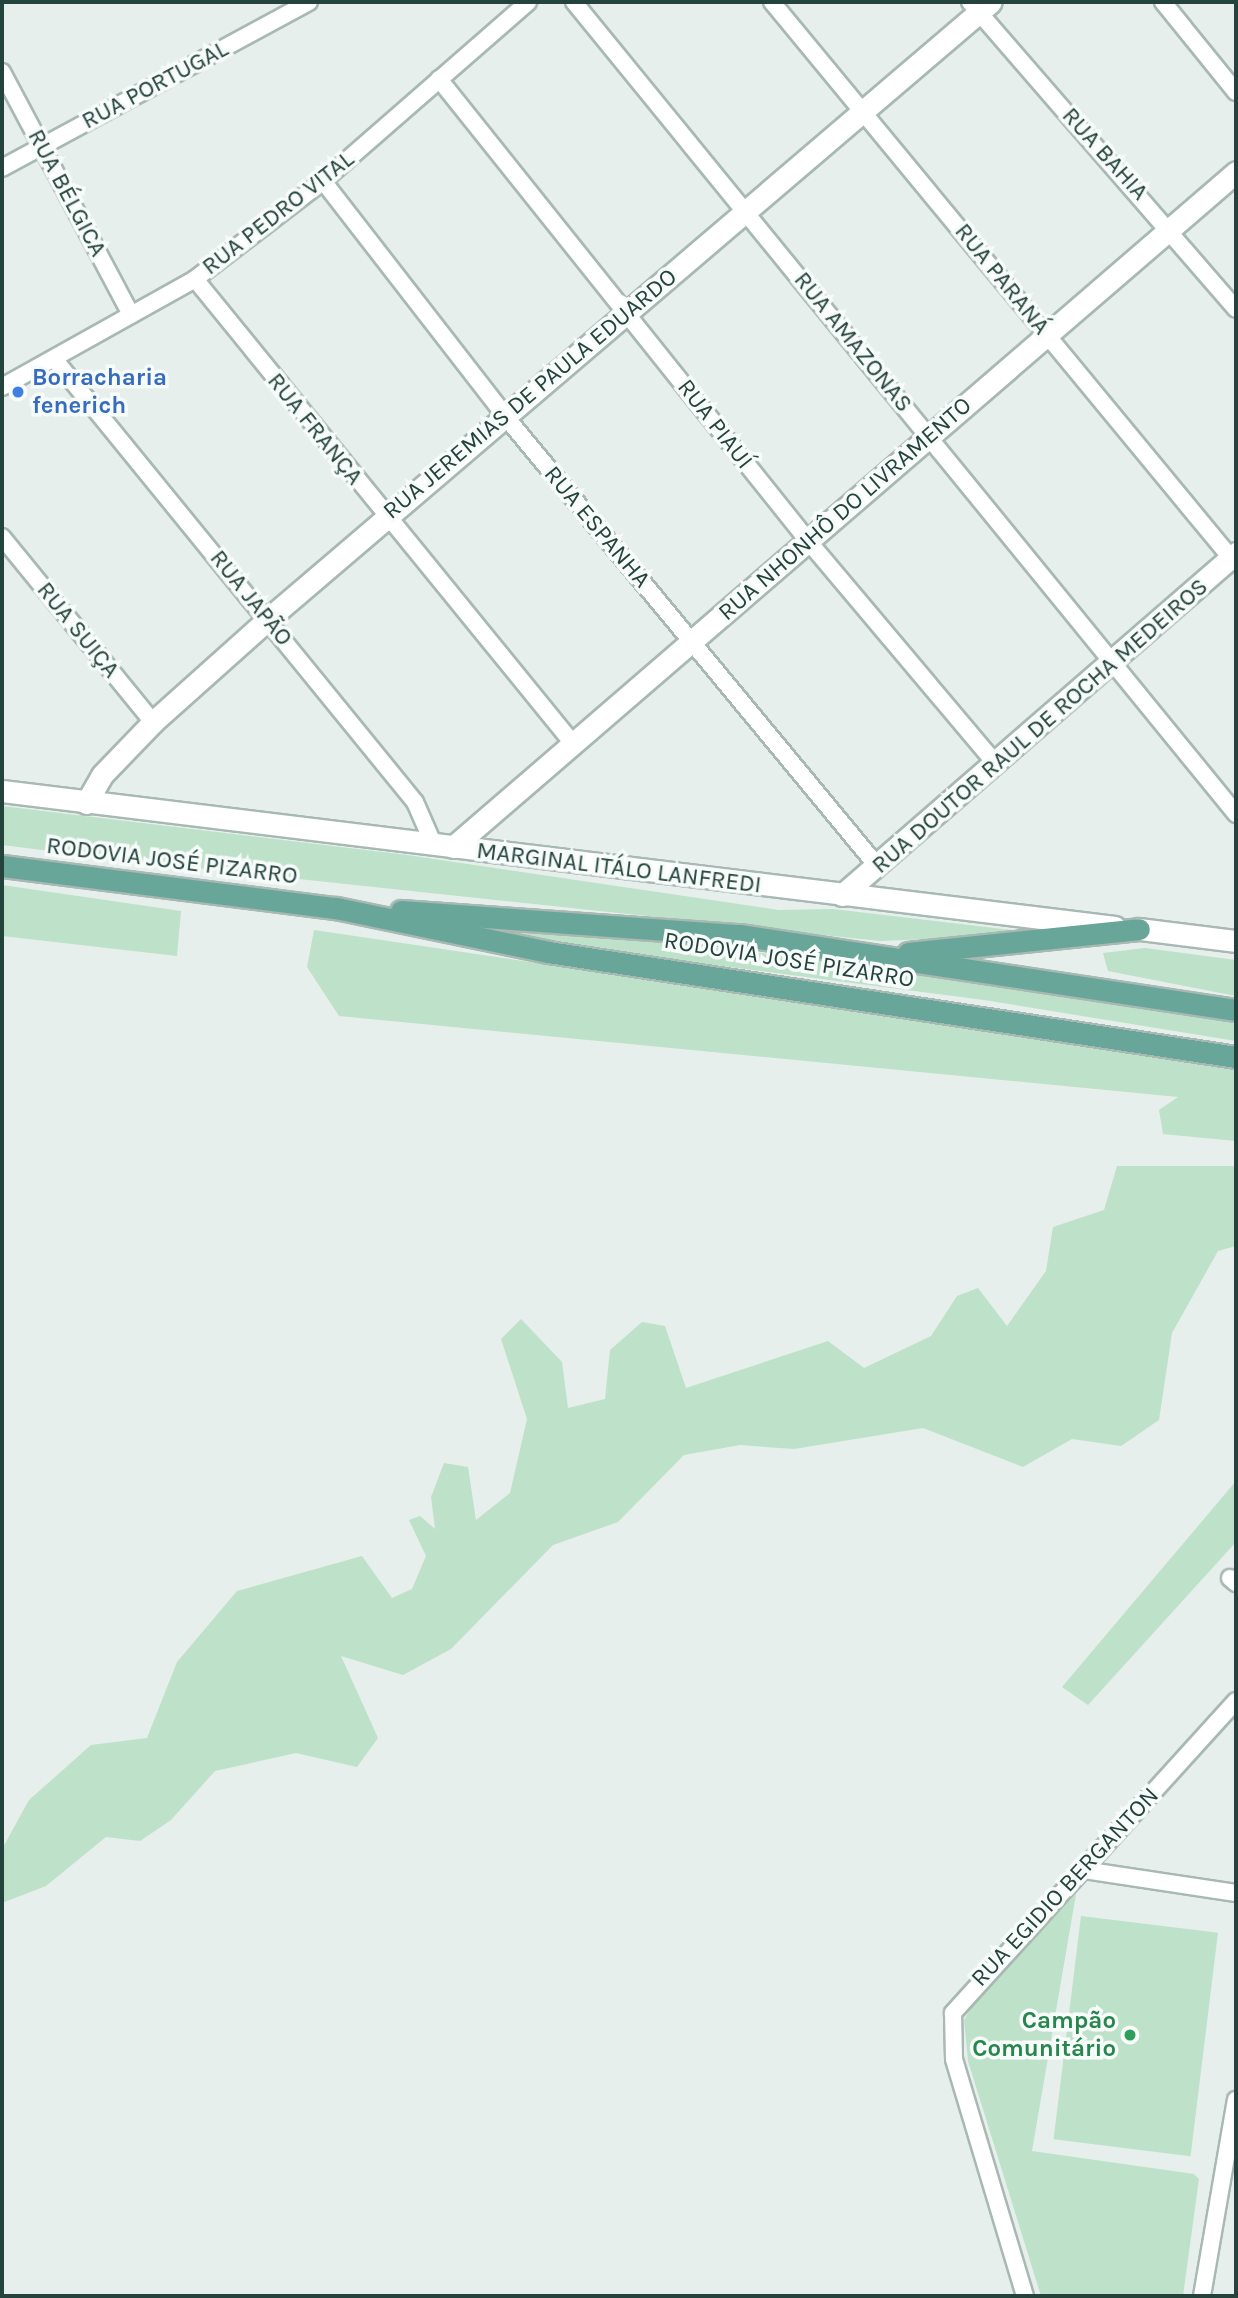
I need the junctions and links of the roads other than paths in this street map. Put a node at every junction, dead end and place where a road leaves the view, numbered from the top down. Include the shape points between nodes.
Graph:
1 (309, 2) edge
2 (528, 2) edge
3 (574, 2) edge
4 (772, 2) edge
5 (1163, 2) edge
6 (980, 5) edge
7 (287, 7) edge
8 (2, 72) edge
9 (439, 79) junction
10 (1236, 92) edge
11 (864, 110) junction
12 (42, 146) junction
13 (2, 168) edge
14 (1236, 172) edge
15 (323, 181) junction
16 (746, 211) junction
17 (1170, 228) junction
18 (195, 279) junction
19 (1236, 309) edge
20 (627, 312) junction
21 (131, 315) junction
22 (1047, 335) junction
23 (55, 360) junction
24 (2, 387) edge
25 (505, 416) junction
26 (931, 437) junction
27 (386, 518) junction
28 (2, 537) edge
29 (809, 542) junction
30 (1233, 556) edge
31 (268, 619) junction
32 (691, 641) junction
33 (1113, 661) junction
34 (153, 722) junction
35 (570, 740) junction
36 (996, 764) junction
37 (2, 791) edge
38 (86, 803) junction
39 (1236, 814) edge
40 (443, 845) junction
41 (2, 866) edge
42 (878, 867) junction
43 (842, 895) junction
44 (336, 908) junction
45 (1139, 929) junction
46 (1236, 942) edge
47 (876, 957) junction
48 (1236, 1010) edge
49 (1236, 1057) edge
50 (1236, 1701) edge
51 (1084, 1870) junction
52 (1236, 1893) edge
53 (1236, 2100) edge
54 (1025, 2296) edge
55 (1202, 2296) edge

1 - 7 street, RUA PORTUGAL
2 - 9 street, RUA PEDRO VITAL
3 - 16 street, RUA AMAZONAS
4 - 11 street, RUA PARANÁ
5 - 10 street
6 - 11 street, RUA JEREMIAS DE PAULA EDUARDO
6 - 17 street, RUA BAHIA
7 - 12 street, RUA PORTUGAL
8 - 12 street, RUA BÉLGICA
9 - 15 street, RUA PEDRO VITAL
9 - 20 street, RUA PIAUÍ
11 - 16 street, RUA JEREMIAS DE PAULA EDUARDO
11 - 22 street, RUA PARANÁ
12 - 13 street, RUA PORTUGAL
12 - 21 street, RUA BÉLGICA
14 - 17 street, RUA NHONHÔ DO LIVRAMENTO
15 - 18 street, RUA PEDRO VITAL
15 - 25 street, RUA ESPANHA
16 - 20 street, RUA JEREMIAS DE PAULA EDUARDO
16 - 26 street, RUA AMAZONAS
17 - 19 street, RUA BAHIA
17 - 22 street, RUA NHONHÔ DO LIVRAMENTO
18 - 21 street, RUA PEDRO VITAL
18 - 27 street, RUA FRANÇA
20 - 25 street, RUA JEREMIAS DE PAULA EDUARDO
20 - 29 street, RUA PIAUÍ
21 - 23 street, RUA PEDRO VITAL
22 - 26 street, RUA NHONHÔ DO LIVRAMENTO
22 - 30 street, RUA PARANÁ
23 - 24 street, RUA PEDRO VITAL
23 - 31 street, RUA JAPÃO
25 - 27 street, RUA JEREMIAS DE PAULA EDUARDO
25 - 32 street, RUA ESPANHA
26 - 29 street, RUA NHONHÔ DO LIVRAMENTO
26 - 33 street, RUA AMAZONAS
27 - 31 street, RUA JEREMIAS DE PAULA EDUARDO
27 - 35 street, RUA FRANÇA
28 - 34 street, RUA SUIÇA
29 - 32 street, RUA NHONHÔ DO LIVRAMENTO
29 - 36 street, RUA PIAUÍ
30 - 33 street, RUA DOUTOR RAUL DE ROCHA MEDEIROS
31 - 34 street, RUA JEREMIAS DE PAULA EDUARDO
31 - 40 street, RUA JAPÃO via 415,802
32 - 35 street, RUA NHONHÔ DO LIVRAMENTO
32 - 42 street, RUA ESPANHA
33 - 36 street, RUA DOUTOR RAUL DE ROCHA MEDEIROS
33 - 39 street, RUA AMAZONAS
34 - 38 street, RUA JEREMIAS DE PAULA EDUARDO via 102,775
35 - 40 street, RUA NHONHÔ DO LIVRAMENTO
36 - 42 street, RUA DOUTOR RAUL DE ROCHA MEDEIROS
37 - 38 street, MARGINAL ITÁLO LANFREDI
38 - 40 street, MARGINAL ITÁLO LANFREDI
40 - 43 street, MARGINAL ITÁLO LANFREDI
41 - 44 main road, RODOVIA JOSÉ PIZARRO
42 - 43 street, RUA DOUTOR RAUL DE ROCHA MEDEIROS
43 - 45 street, MARGINAL ITÁLO LANFREDI
44 - 47 main road, RODOVIA JOSÉ PIZARRO via 569,919 739,935
44 - 49 main road, RODOVIA JOSÉ PIZARRO via 548,952
45 - 46 street, MARGINAL ITÁLO LANFREDI
45 - 47 main road
47 - 48 main road, RODOVIA JOSÉ PIZARRO
50 - 51 street, RUA EGIDIO BERGANTON
51 - 52 street
51 - 54 street, RUA EGIDIO BERGANTON via 960,2001 950,2025 954,2059
53 - 55 street

